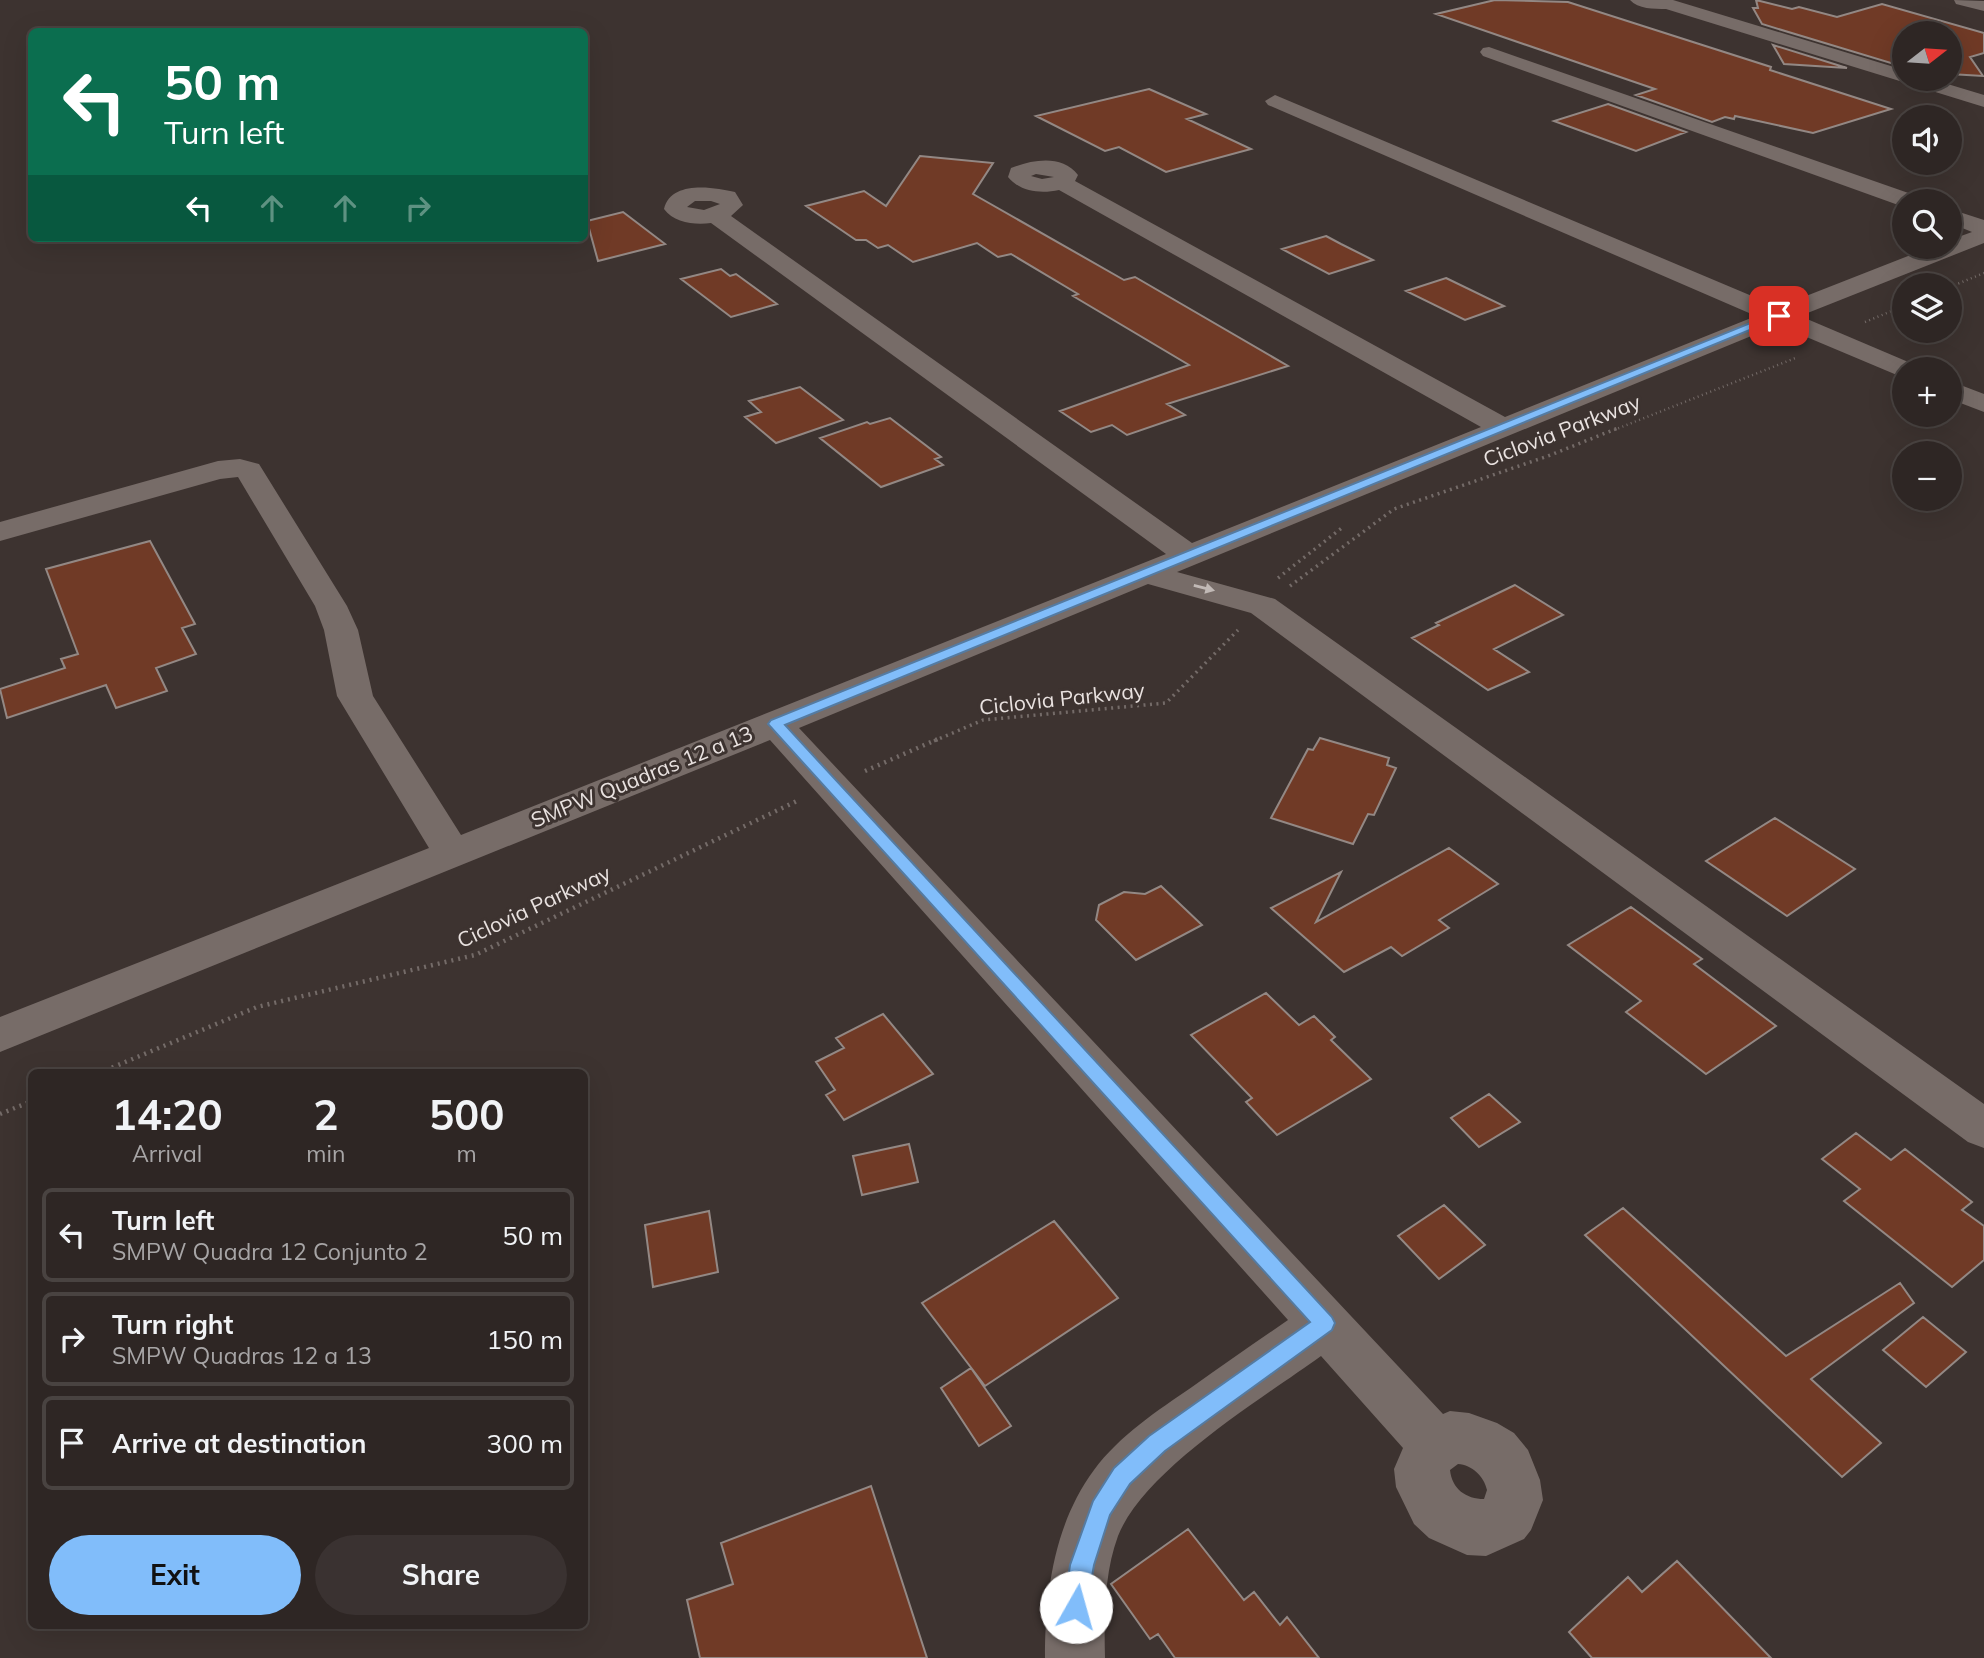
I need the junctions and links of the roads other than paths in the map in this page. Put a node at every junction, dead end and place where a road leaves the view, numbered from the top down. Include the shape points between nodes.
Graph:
1 (1637, 0) edge
2 (1962, 0) edge
3 (1669, 2) edge
4 (1984, 6) edge
5 (1489, 52) dead end
6 (1892, 72) edge
7 (1951, 91) edge
8 (1275, 101) dead end
9 (1984, 101) edge
10 (1061, 182) dead end
11 (1892, 195) edge
12 (715, 215) dead end
13 (1984, 228) edge
14 (1984, 235) edge
15 (1962, 237) edge
16 (1911, 259) edge
17 (1779, 316) junction
18 (1892, 365) edge
19 (1962, 394) edge
20 (1984, 404) edge
21 (1502, 427) junction
22 (0, 532) edge
23 (1230, 539) junction
24 (1189, 556) junction
25 (1145, 574) junction
26 (1263, 606) junction
27 (776, 724) junction
28 (452, 853) junction
29 (0, 1035) edge
30 (1984, 1129) edge
31 (1325, 1323) junction
32 (1435, 1444) dead end
33 (1075, 1658) edge

1 - 3 street via 1651,5
2 - 4 street
3 - 6 street
5 - 11 street
7 - 9 street
8 - 17 street
10 - 21 street
12 - 24 street
13 - 15 street
14 - 15 street, SMPW Quadras 12 a 13
16 - 17 street, SMPW Quadras 12 a 13
17 - 18 street
17 - 21 street, SMPW Quadras 12 a 13
19 - 20 street
21 - 23 street, SMPW Quadras 12 a 13
22 - 28 street via 218,470 249,470 331,606 355,696
23 - 24 street, SMPW Quadras 12 a 13
23 - 26 street via 1242,573
24 - 25 street, SMPW Quadras 12 a 13
25 -> 26 street
25 - 27 street, SMPW Quadras 12 a 13
26 - 30 street
27 - 28 street, SMPW Quadras 12 a 13
27 - 31 street
28 - 29 street, SMPW Quadras 12 a 13
31 - 32 street
31 - 33 street via 1157,1443 1122,1476 1101,1509 1082,1565

